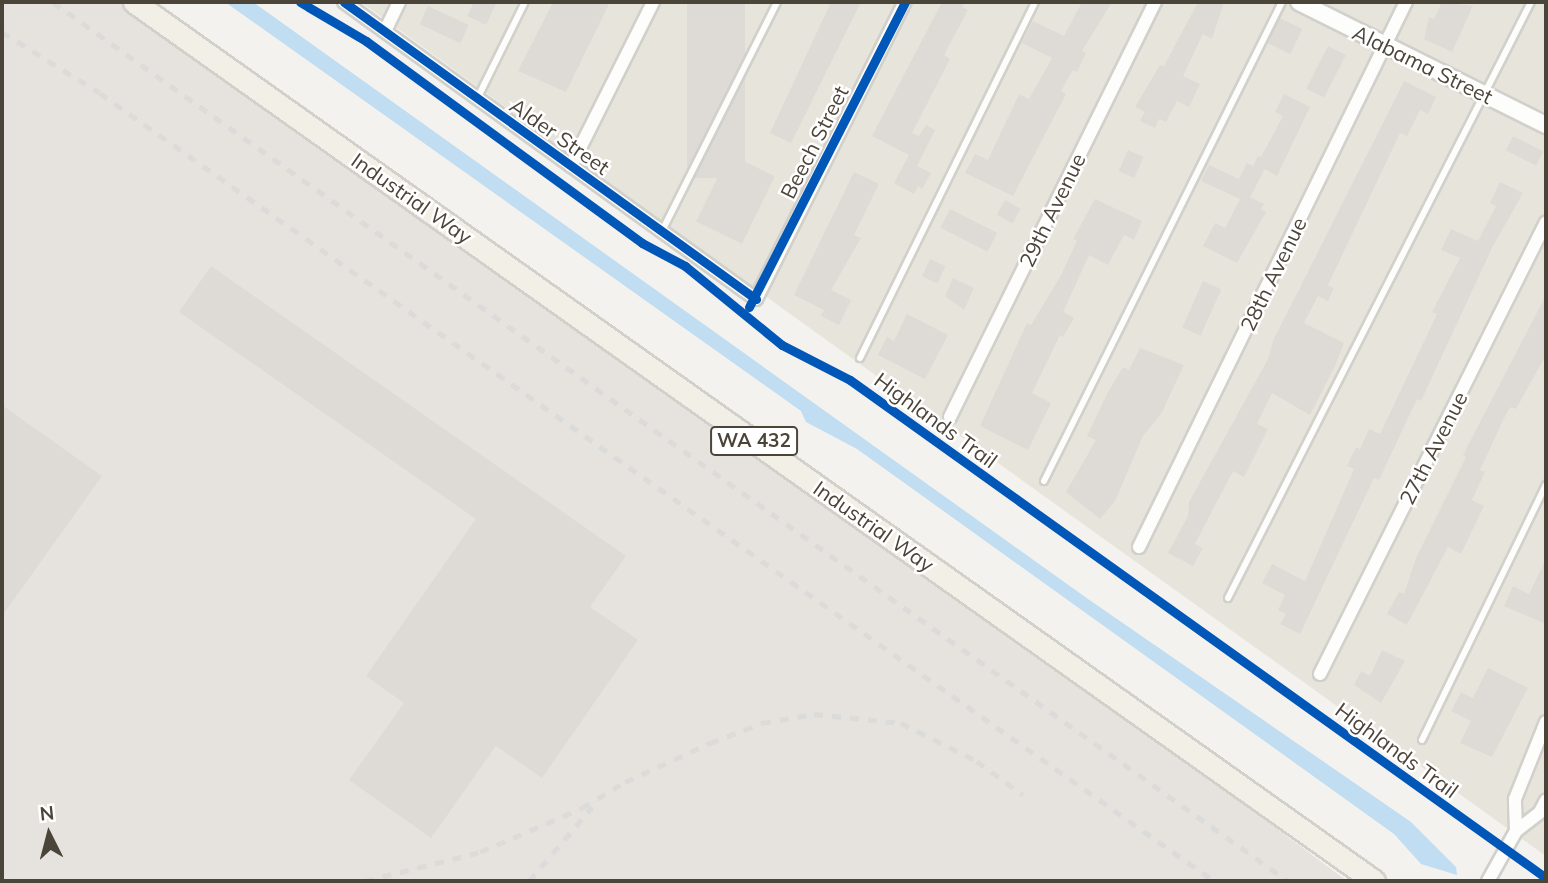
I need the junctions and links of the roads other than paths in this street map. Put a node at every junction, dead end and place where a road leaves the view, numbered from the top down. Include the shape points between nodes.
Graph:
1 (134, 2) edge
2 (344, 2) edge
3 (399, 2) edge
4 (524, 2) edge
5 (653, 2) edge
6 (777, 2) edge
7 (905, 2) edge
8 (1035, 2) edge
9 (1155, 2) edge
10 (1282, 2) edge
11 (1299, 2) edge
12 (1406, 2) edge
13 (1531, 2) edge
14 (385, 31) junction
15 (1384, 46) junction
16 (1484, 95) junction
17 (477, 99) junction
18 (1546, 125) edge
19 (571, 166) junction
20 (1546, 222) edge
21 (663, 229) junction
22 (755, 299) joint
23 (860, 358) dead end
24 (950, 417) dead end
25 (1044, 481) dead end
26 (1546, 485) edge
27 (1139, 547) dead end
28 (1228, 598) dead end
29 (1320, 674) dead end
30 (1546, 722) edge
31 (1422, 740) dead end
32 (1546, 800) edge
33 (1516, 831) junction
34 (1374, 881) edge
35 (1489, 881) edge

1 - 34 main road, Industrial Way / WA 432
2 - 14 street, Alder Street
3 - 14 street
4 - 17 lane
5 - 19 street
6 - 21 lane
7 - 22 street, Beech Street
8 - 23 lane
9 - 24 street, 29th Avenue
10 - 25 lane
11 - 15 street, Alabama Street
12 - 15 street, 28th Avenue
13 - 16 lane
14 - 17 street, Alder Street
15 - 16 street, Alabama Street
15 - 27 street, 28th Avenue
16 - 18 street, Alabama Street
16 - 28 lane
17 - 19 street, Alder Street
19 - 21 street, Alder Street
20 - 29 street, 27th Avenue
21 - 22 street, Alder Street
26 - 31 lane
30 - 33 street via 1515,799
32 - 33 street via 1540,812
33 - 35 street

